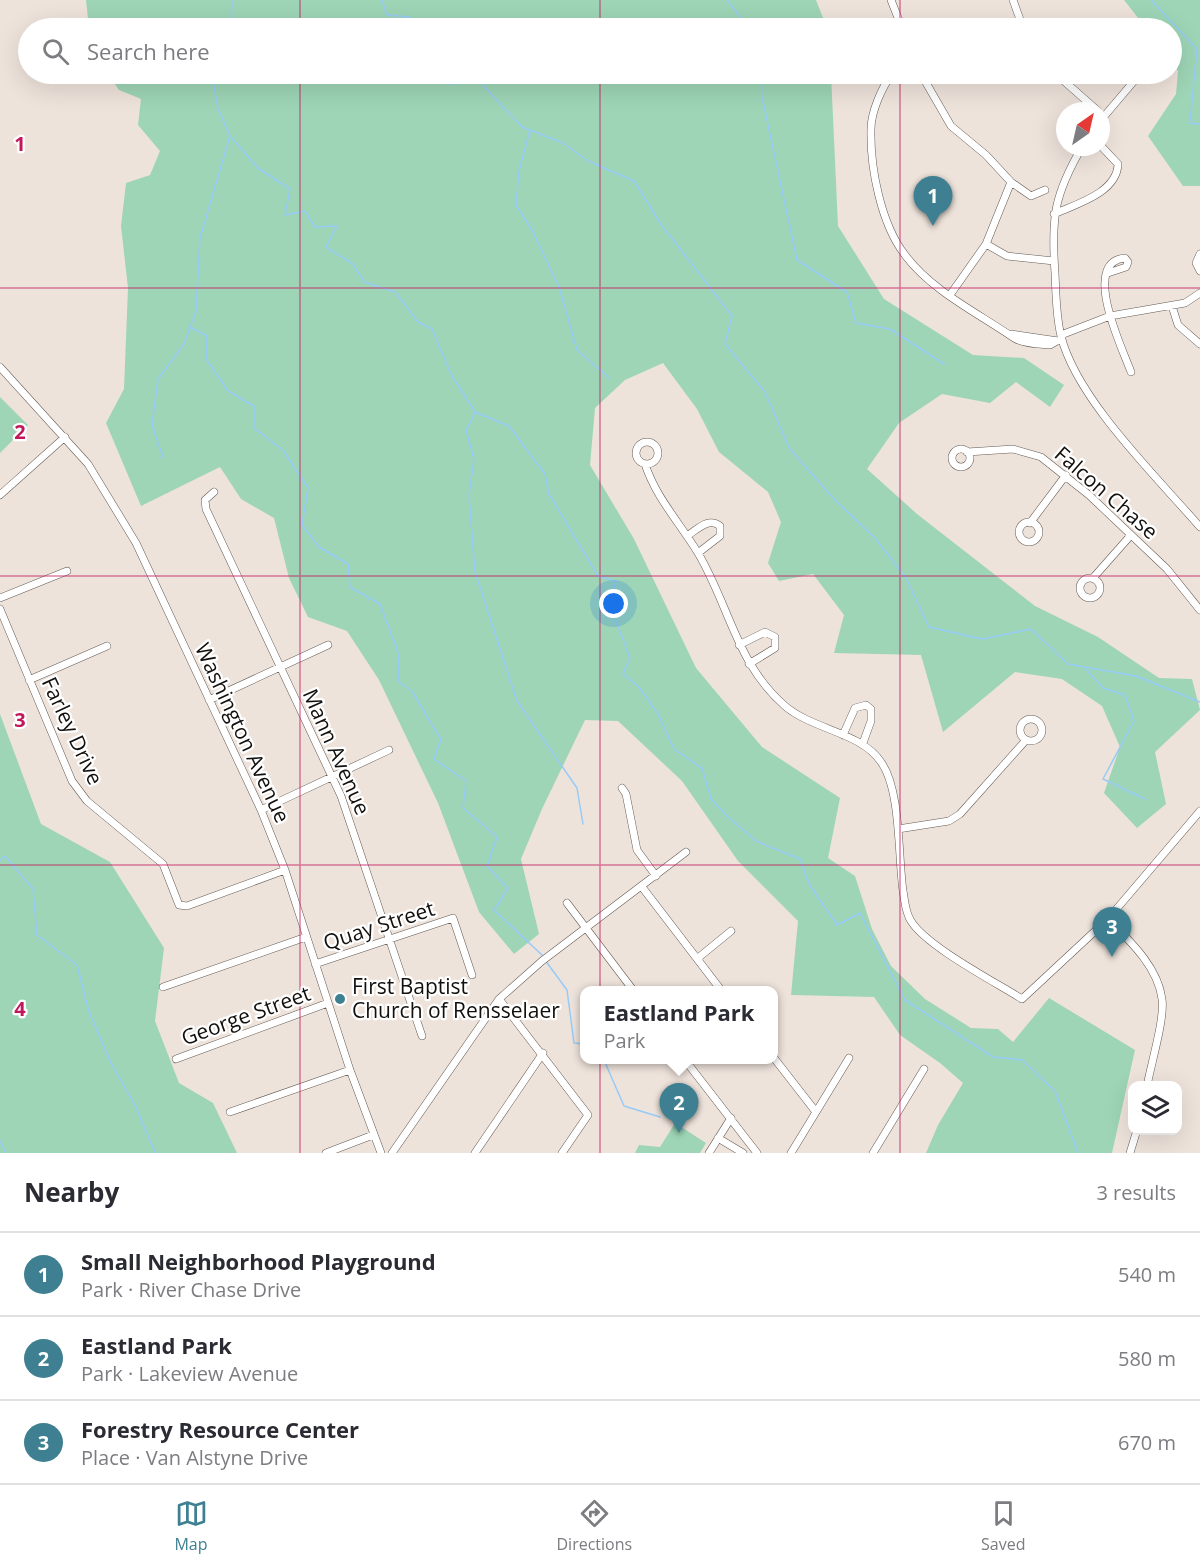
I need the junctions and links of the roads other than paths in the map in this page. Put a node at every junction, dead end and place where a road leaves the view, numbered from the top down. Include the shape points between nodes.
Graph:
1 (891, 0) edge
2 (1013, 0) edge
3 (898, 18) edge
4 (1019, 18) edge
5 (887, 84) edge
6 (927, 84) edge
7 (1067, 84) edge
8 (1130, 84) edge
9 (1087, 102) edge
10 (1110, 106) edge
11 (1077, 156) edge
12 (1110, 156) edge
13 (1011, 182) junction
14 (1045, 190) dead end
15 (1054, 214) junction
16 (986, 244) junction
17 (1200, 254) edge
18 (1054, 261) junction
19 (1200, 271) edge
20 (1108, 273) dead end
21 (1200, 293) edge
22 (950, 295) junction
23 (1194, 299) junction
24 (1172, 306) junction
25 (1200, 306) edge
26 (1110, 316) junction
27 (1060, 339) junction
28 (1200, 344) edge
29 (0, 367) edge
30 (1131, 372) dead end
31 (65, 437) junction
32 (967, 452) dead end
33 (645, 464) dead end
34 (1066, 476) junction
35 (214, 492) dead end
36 (0, 495) edge
37 (1030, 523) dead end
38 (1200, 527) edge
39 (1131, 535) junction
40 (687, 536) junction
41 (698, 553) junction
42 (67, 571) dead end
43 (1093, 578) dead end
44 (0, 598) edge
45 (0, 609) edge
46 (1200, 610) edge
47 (328, 645) dead end
48 (738, 645) junction
49 (107, 646) dead end
50 (749, 664) junction
51 (280, 667) junction
52 (29, 680) junction
53 (209, 700) junction
54 (843, 735) junction
55 (1026, 740) dead end
56 (863, 743) junction
57 (389, 750) dead end
58 (332, 776) junction
59 (622, 788) dead end
60 (261, 810) junction
61 (1200, 811) edge
62 (898, 829) junction
63 (686, 852) dead end
64 (285, 870) junction
65 (656, 876) junction
66 (642, 887) junction
67 (567, 903) dead end
68 (1108, 920) junction
69 (587, 929) junction
70 (731, 931) dead end
71 (306, 937) junction
72 (389, 940) junction
73 (698, 958) junction
74 (315, 964) junction
75 (472, 975) dead end
76 (630, 986) edge
77 (719, 986) edge
78 (163, 987) dead end
79 (499, 999) junction
80 (328, 1003) junction
81 (422, 1036) dead end
82 (543, 1053) junction
83 (176, 1059) dead end
84 (849, 1059) dead end
85 (778, 1063) edge
86 (689, 1064) edge
87 (924, 1069) dead end
88 (350, 1070) junction
89 (1148, 1081) edge
90 (230, 1112) dead end
91 (816, 1112) junction
92 (730, 1118) junction
93 (374, 1135) junction
94 (1136, 1135) edge
95 (718, 1138) junction
96 (326, 1153) edge
97 (381, 1153) edge
98 (392, 1153) edge
99 (476, 1153) edge
100 (562, 1153) edge
101 (709, 1153) edge
102 (743, 1153) edge
103 (757, 1153) edge
104 (791, 1153) edge
105 (873, 1153) edge
106 (1130, 1153) edge

1 - 3 street
2 - 4 street
5 - 22 street via 870,127 878,192 890,229 905,255
6 - 13 street via 951,126
7 - 9 street
8 - 10 street
11 - 15 street
12 - 15 street via 1118,164 1118,172 1108,185
13 - 14 street via 1031,196
13 - 16 street
15 - 18 street
16 - 18 street via 1007,256
16 - 22 street
17 - 19 street via 1196,263
18 - 27 street
20 - 26 street via 1103,279
21 - 23 street
22 - 27 street via 1011,334
23 - 24 street
23 - 25 street
24 - 26 street
24 - 28 street via 1178,324
26 - 27 street
26 - 30 street
27 - 38 street via 1100,409
29 - 31 street, Washington Avenue
31 - 36 street
31 - 53 street, Washington Avenue via 102,483 123,518
32 - 34 street, Falcon Chase via 1030,452
33 - 40 street via 657,494
34 - 37 street
34 - 39 street, Falcon Chase
35 - 51 street, Mann Avenue via 206,500 206,509
39 - 43 street
39 - 46 street, Falcon Chase via 1167,569
40 - 41 street
40 - 41 street via 707,523 720,526 720,536
41 - 48 street via 719,591
42 - 44 street
45 - 52 street, Farley Drive
47 - 51 street
48 - 50 street
48 - 50 street via 765,632 775,637 775,648
49 - 52 street
50 - 54 street via 761,683 788,708 804,720
51 - 53 street
51 - 58 street, Mann Avenue
52 - 64 street, Farley Drive via 76,786 87,801 163,864 179,905 187,906
53 - 60 street, Washington Avenue
54 - 56 street
54 - 56 street via 855,708 866,705 872,709 872,715
55 - 62 street via 960,814 949,821
56 - 62 street via 879,758 889,777
57 - 58 street
58 - 60 street
58 - 72 street, Mann Avenue
59 - 65 street via 637,850
60 - 64 street, Washington Avenue
61 - 68 street
62 - 68 street via 906,912 911,922 932,942 1022,999
63 - 65 street
64 - 71 street, Washington Avenue
65 - 66 street
66 - 69 street
66 - 73 street
67 - 69 street
68 - 89 street via 1146,962 1163,1001
69 - 76 street
69 - 79 street
70 - 73 street
71 - 74 street, Washington Avenue
71 - 78 street
72 - 74 street, Quay Street
72 - 75 street, Quay Street via 453,918
72 - 81 street, Mann Avenue
73 - 77 street
74 - 80 street, Washington Avenue
79 - 82 street
79 - 98 street
80 - 83 street, George Street
80 - 88 street, Washington Avenue
82 - 99 street
82 - 100 street via 588,1115
84 - 91 street
85 - 91 street
86 - 92 street
87 - 105 street
88 - 90 street
88 - 93 street, Washington Avenue
91 - 104 street
92 - 95 street
92 - 103 street
93 - 96 street
93 - 97 street, Washington Avenue
94 - 106 street
95 - 101 street
95 - 102 street

